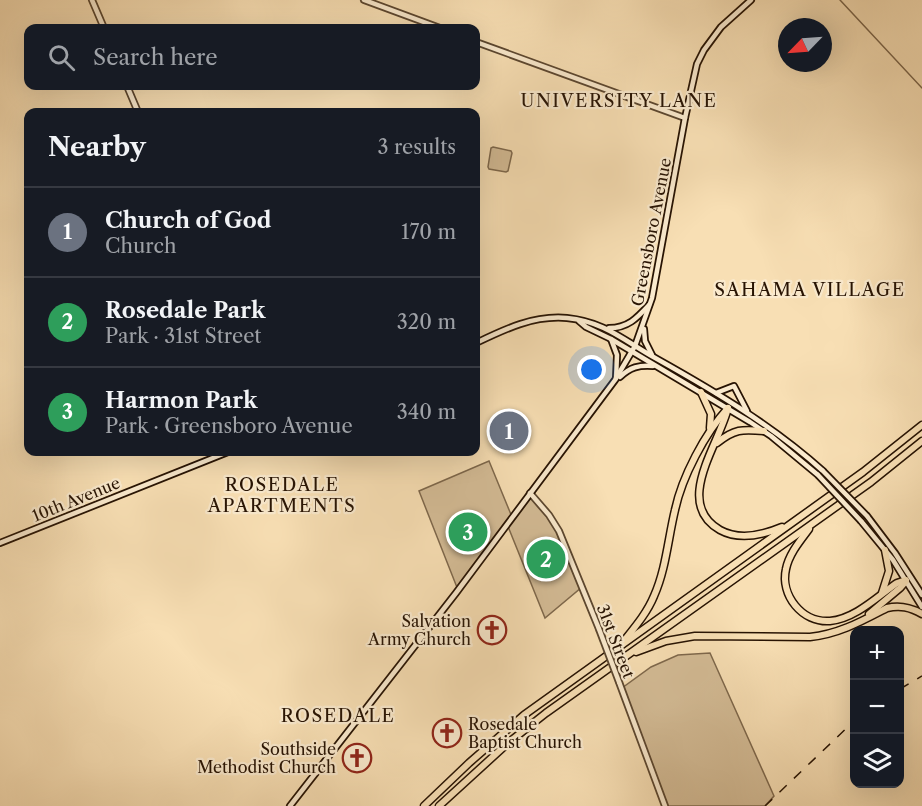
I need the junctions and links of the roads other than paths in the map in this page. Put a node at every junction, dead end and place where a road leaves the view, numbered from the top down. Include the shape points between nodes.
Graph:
1 (92, 0) edge
2 (364, 0) edge
3 (752, 0) edge
4 (102, 24) edge
5 (429, 24) edge
6 (480, 43) edge
7 (129, 90) edge
8 (136, 108) edge
9 (685, 118) junction
10 (651, 303) junction
11 (579, 321) junction
12 (644, 327) junction
13 (606, 328) junction
14 (611, 339) junction
15 (480, 341) edge
16 (635, 346) junction
17 (632, 352) junction
18 (654, 357) junction
19 (655, 367) junction
20 (615, 380) junction
21 (701, 392) junction
22 (716, 393) junction
23 (729, 405) junction
24 (748, 413) junction
25 (922, 424) edge
26 (764, 431) junction
27 (710, 433) junction
28 (922, 441) edge
29 (714, 446) junction
30 (218, 456) edge
31 (530, 493) junction
32 (791, 524) junction
33 (813, 524) junction
34 (0, 543) edge
35 (885, 550) junction
36 (909, 578) junction
37 (882, 593) junction
38 (922, 595) edge
39 (922, 607) edge
40 (922, 614) edge
41 (861, 620) junction
42 (619, 646) junction
43 (624, 656) junction
44 (290, 806) edge
45 (424, 806) edge
46 (439, 806) edge
47 (665, 806) edge

1 - 4 main road
2 - 5 main road
3 - 9 main road, Greensboro Avenue via 721,27 704,50 693,77
6 - 9 main road
7 - 8 main road
9 - 10 main road, Greensboro Avenue
10 - 12 main road, Greensboro Avenue
10 - 13 main road via 627,325
11 - 13 main road
11 - 14 main road
11 - 15 main road via 533,320
12 - 16 main road, Greensboro Avenue
12 - 18 main road via 645,341
13 - 16 main road
14 - 17 main road
14 - 20 main road via 617,356
16 - 17 main road, Greensboro Avenue
16 - 18 main road
17 - 19 main road
17 - 20 main road, Greensboro Avenue
18 - 22 main road
19 - 20 main road via 634,367
19 - 21 main road
20 - 31 main road, Greensboro Avenue
21 - 23 main road
21 - 27 highway via 711,414
22 - 23 main road
22 - 24 main road via 734,386
23 - 24 main road
23 - 26 main road
23 - 27 highway
23 - 29 highway
24 - 36 main road, bridge via 823,471 867,516
25 - 32 highway
26 - 29 highway via 737,430
26 - 35 main road, bridge via 818,475
27 - 42 highway via 677,499 653,598
28 - 33 highway
29 - 32 highway via 698,493 708,520 723,532 742,536
30 - 34 main road, 10th Avenue
31 - 44 main road, Greensboro Avenue
31 - 47 main road, 31st Street, bridge via 559,531
32 - 42 highway
33 - 37 highway via 793,551 786,569 786,589 795,606 811,617 830,621 844,618
33 - 43 highway
35 - 36 main road
35 - 37 highway via 889,571
36 - 37 highway
36 - 38 main road
36 - 39 main road
36 - 41 highway
40 - 41 highway via 895,606
41 - 43 highway via 838,632 810,637 680,638
42 - 45 highway via 509,727
43 - 46 highway via 508,743

